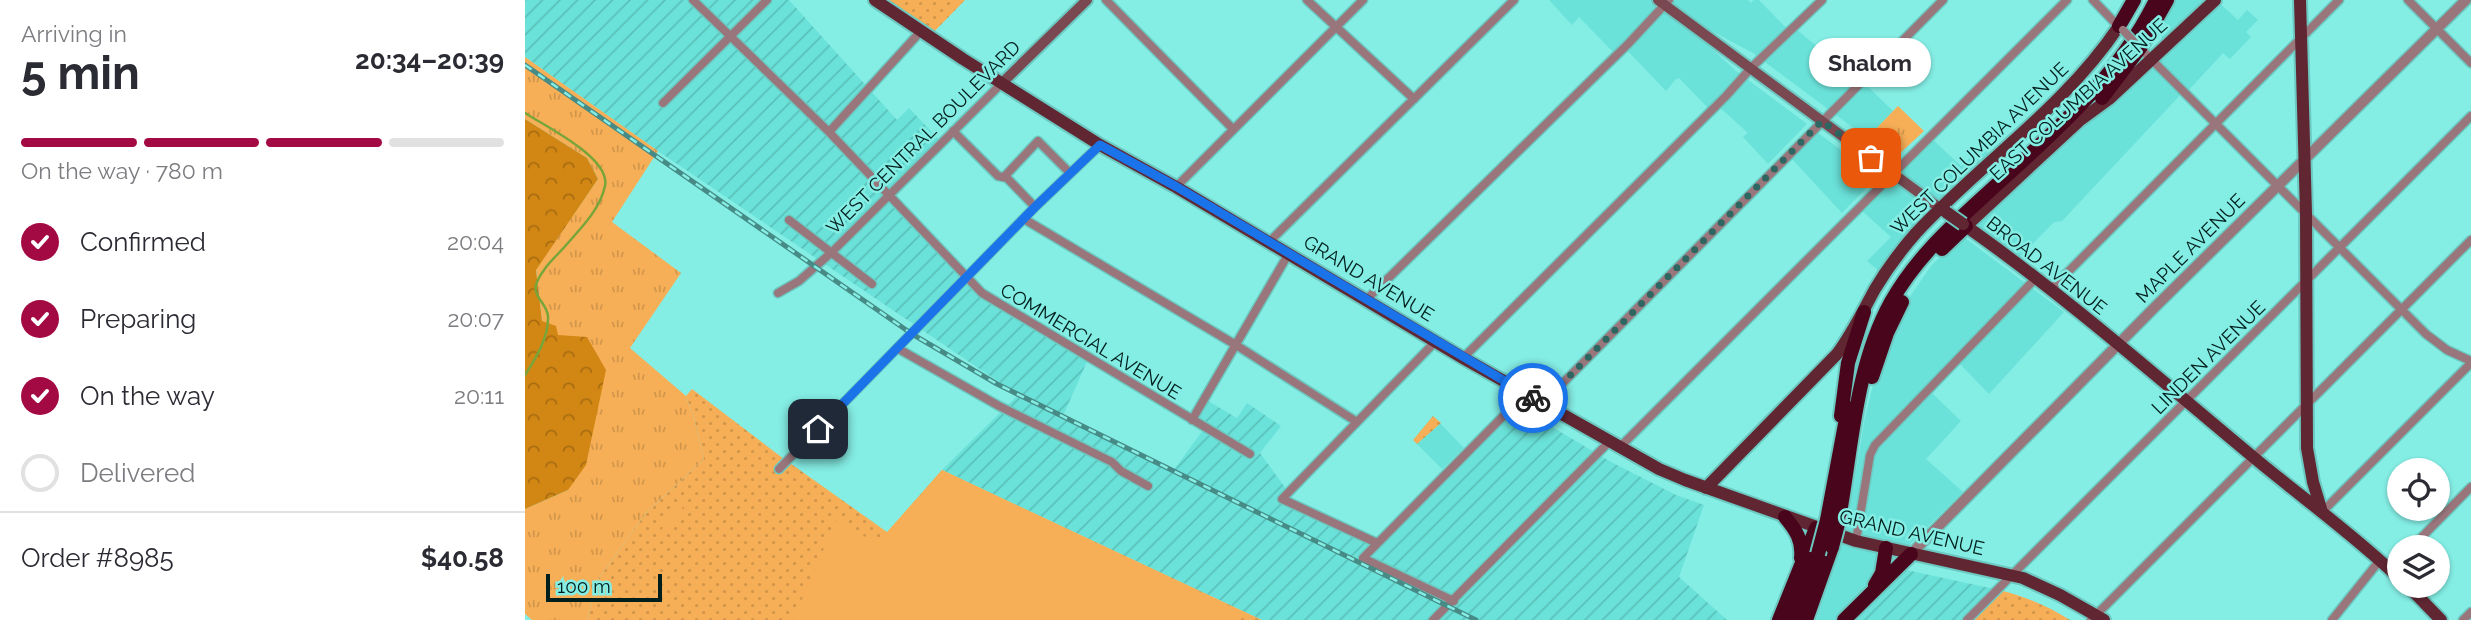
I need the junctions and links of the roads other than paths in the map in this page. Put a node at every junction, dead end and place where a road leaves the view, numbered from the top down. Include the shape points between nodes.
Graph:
1 (693, 0) edge
2 (767, 0) edge
3 (875, 0) edge
4 (1087, 0) edge
5 (1106, 0) edge
6 (1307, 0) edge
7 (1363, 0) edge
8 (1514, 0) edge
9 (1822, 0) edge
10 (1943, 0) edge
11 (2067, 0) edge
12 (2093, 0) edge
13 (2134, 0) edge
14 (2145, 0) edge
15 (2156, 0) edge
16 (2167, 0) edge
17 (2215, 0) edge
18 (2300, 0) edge
19 (2339, 0) edge
20 (2407, 0) edge
21 (2466, 0) edge
22 (1664, 2) edge
23 (1335, 28) junction
24 (2121, 28) junction
25 (2436, 28) junction
26 (921, 31) junction
27 (729, 36) junction
28 (2301, 39) junction
29 (2139, 46) junction
30 (2151, 59) junction
31 (2471, 63) edge
32 (1751, 68) junction
33 (1002, 83) junction
34 (1414, 100) junction
35 (663, 103) dead end
36 (2471, 116) edge
37 (1822, 121) junction
38 (2079, 121) junction
39 (2218, 124) junction
40 (1233, 129) junction
41 (953, 131) junction
42 (829, 132) junction
43 (1100, 145) junction
44 (2304, 159) junction
45 (1070, 173) junction
46 (1893, 173) junction
47 (1004, 177) junction
48 (2278, 186) junction
49 (1177, 187) junction
50 (889, 194) junction
51 (1035, 207) junction
52 (1943, 211) junction
53 (2306, 213) junction
54 (789, 219) dead end
55 (1024, 219) junction
56 (1965, 225) junction
57 (2471, 240) edge
58 (1269, 242) junction
59 (2340, 247) junction
60 (832, 252) junction
61 (1289, 253) junction
62 (966, 278) junction
63 (2035, 279) junction
64 (2305, 281) junction
65 (872, 284) dead end
66 (2050, 290) junction
67 (778, 293) dead end
68 (1367, 299) junction
69 (2401, 309) junction
70 (1864, 312) junction
71 (1436, 341) junction
72 (1236, 345) junction
73 (2118, 345) junction
74 (897, 348) junction
75 (1463, 358) junction
76 (2471, 362) edge
77 (1525, 394) junction
78 (2186, 401) junction
79 (1543, 403) junction
80 (2306, 404) junction
81 (1192, 420) junction
82 (1357, 422) junction
83 (1615, 444) junction
84 (1845, 449) junction
85 (1250, 454) dead end
86 (2253, 457) junction
87 (779, 469) dead end
88 (1148, 486) dead end
89 (1706, 488) junction
90 (2471, 488) edge
91 (2322, 512) junction
92 (1785, 517) junction
93 (1827, 524) junction
94 (2424, 535) edge
95 (1856, 541) junction
96 (1377, 543) junction
97 (1886, 548) junction
98 (1911, 554) junction
99 (2387, 562) edge
100 (1800, 563) junction
101 (2387, 570) edge
102 (2012, 575) junction
103 (2420, 598) edge
104 (1454, 601) junction
105 (2471, 612) edge
106 (2097, 618) edge
107 (1433, 620) edge
108 (1779, 620) edge
109 (1793, 620) edge
110 (1806, 620) edge
111 (1844, 620) edge
112 (1967, 620) edge
113 (2332, 620) edge
114 (2441, 620) edge
115 (2463, 620) edge

1 - 27 street, COMMERCIAL AVENUE
2 - 27 street
3 - 26 main road, GRAND AVENUE
4 - 33 main road, WEST CENTRAL BOULEVARD
5 - 40 street
6 - 23 street
7 - 23 street
8 - 34 street
9 - 32 street
10 - 37 street
11 - 46 street
12 - 24 street
13 - 24 highway
14 - 84 highway via 2121,42 2087,86 1936,228 1899,271 1862,344
15 - 84 highway via 2133,41 2091,95 1940,238 1905,280 1884,315 1869,354
16 - 29 highway
17 - 30 main road, EAST COLUMBIA AVENUE
18 - 28 main road
19 - 28 street
20 - 25 street
21 - 25 street, MAPLE AVENUE
22 - 32 main road, BROAD AVENUE
22 - 68 street via 1624,48
23 - 34 street
23 - 40 street
24 - 29 street, bridge
24 - 52 main road, WEST COLUMBIA AVENUE via 2069,90
25 - 31 street
25 - 44 street, MAPLE AVENUE
26 - 33 main road, GRAND AVENUE
26 - 42 street
27 - 35 street
27 - 42 street, COMMERCIAL AVENUE
28 - 39 street
28 - 44 main road
29 - 30 street
29 - 38 highway via 2115,82
30 - 38 main road, EAST COLUMBIA AVENUE
30 - 39 street
32 - 37 main road, BROAD AVENUE
32 - 75 street
33 - 41 street, WEST CENTRAL BOULEVARD
33 - 43 main road, GRAND AVENUE
34 - 58 street
36 - 59 street, LINDEN AVENUE
37 - 46 main road, BROAD AVENUE
37 - 79 street
38 - 56 main road, EAST COLUMBIA AVENUE
39 - 48 street
39 - 66 street
40 - 49 street
41 - 47 street
41 - 50 street, WEST CENTRAL BOULEVARD
42 - 50 street, COMMERCIAL AVENUE
43 - 45 street
43 - 49 main road, GRAND AVENUE
44 - 48 street, MAPLE AVENUE
44 - 53 main road
45 - 47 street via 1038,141
45 - 51 street
46 - 52 main road, BROAD AVENUE
46 - 83 street
47 - 51 street
48 - 53 street
48 - 73 street, MAPLE AVENUE
49 - 58 main road, GRAND AVENUE
50 - 60 street, WEST CENTRAL BOULEVARD
50 - 62 street, COMMERCIAL AVENUE
51 - 55 street
52 - 56 main road, BROAD AVENUE, bridge
52 - 70 main road, WEST COLUMBIA AVENUE via 1895,258
53 - 59 street
53 - 64 main road
54 - 60 street
55 - 62 street
55 - 72 street
56 - 63 main road, BROAD AVENUE
56 - 84 highway via 1927,265 1902,302
57 - 69 street
58 - 61 main road, GRAND AVENUE
59 - 64 street, LINDEN AVENUE
59 - 69 street
60 - 65 street
60 - 67 street, WEST CENTRAL BOULEVARD
61 - 68 main road, GRAND AVENUE
61 - 72 street
62 - 74 street
62 - 81 street, COMMERCIAL AVENUE via 982,293
63 - 66 main road, BROAD AVENUE
63 - 95 street via 1876,443
64 - 78 street, LINDEN AVENUE
64 - 80 main road
66 - 73 main road, BROAD AVENUE
68 - 71 main road, GRAND AVENUE
69 - 76 street via 2437,342
69 - 80 street
70 - 84 highway via 1846,371
70 - 89 main road, WEST COLUMBIA AVENUE via 1836,354
71 - 75 main road, GRAND AVENUE
71 - 82 street
72 - 81 street
72 - 82 street
73 - 78 main road, BROAD AVENUE
73 - 98 street, MAPLE AVENUE
74 - 87 street
74 - 88 street via 1112,462
75 - 77 main road, GRAND AVENUE
76 - 91 street
77 - 79 main road, GRAND AVENUE
77 - 96 street
78 - 86 main road, BROAD AVENUE
78 - 102 street, LINDEN AVENUE
79 - 83 main road, GRAND AVENUE
80 - 86 street
80 - 91 main road via 2310,469
81 - 85 street, COMMERCIAL AVENUE
82 - 96 street via 1282,499
83 - 89 main road, GRAND AVENUE
83 - 104 street
84 - 93 highway
86 - 91 main road, BROAD AVENUE
86 - 106 street
89 - 92 main road, GRAND AVENUE
90 - 94 street
91 - 99 main road, BROAD AVENUE
92 - 93 main road, GRAND AVENUE
92 - 100 highway via 1800,539
93 - 95 main road, GRAND AVENUE
93 - 100 highway
93 - 109 highway, bridge
93 - 110 highway, bridge via 1832,547
95 - 97 main road, GRAND AVENUE
96 - 104 street via 1363,558
97 - 98 main road, GRAND AVENUE
97 - 111 highway via 1879,579
98 - 102 main road, GRAND AVENUE
98 - 111 highway
100 - 108 highway
101 - 113 street
102 - 106 main road, GRAND AVENUE via 2047,588
102 - 112 street, LINDEN AVENUE
103 - 114 main road
104 - 107 street
105 - 115 street

